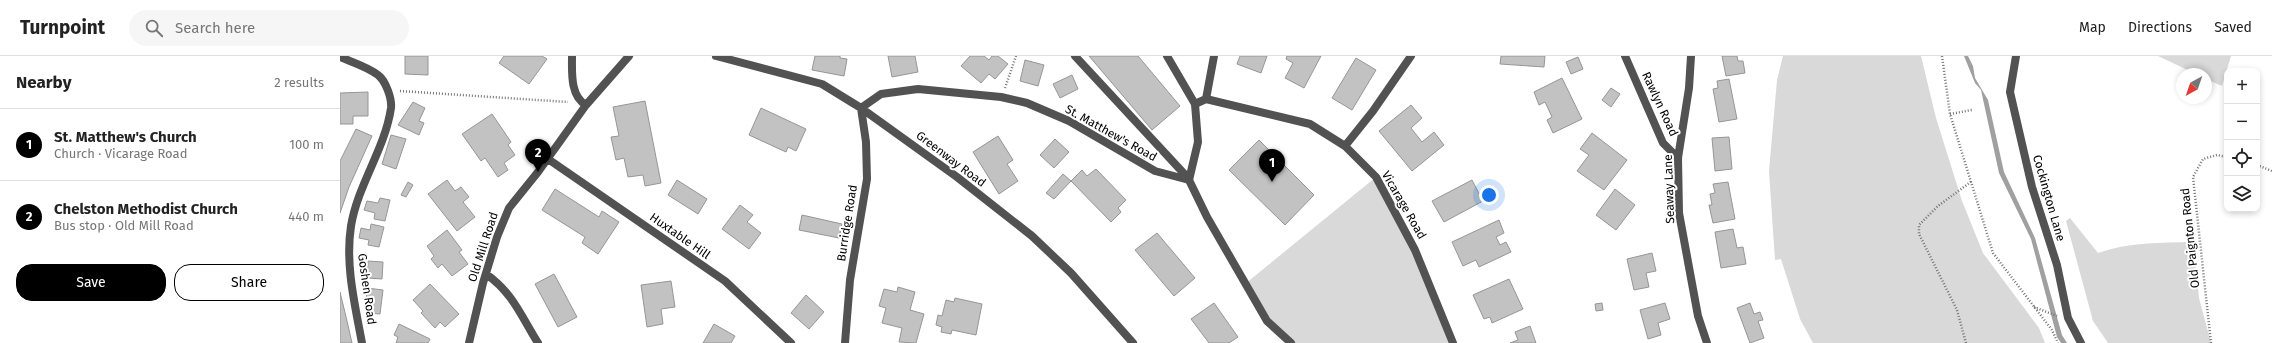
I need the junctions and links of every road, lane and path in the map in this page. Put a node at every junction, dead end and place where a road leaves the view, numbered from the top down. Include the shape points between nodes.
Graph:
1 (572, 56) edge
2 (629, 56) edge
3 (716, 56) edge
4 (1016, 56) edge
5 (1075, 56) edge
6 (1167, 56) edge
7 (1214, 56) edge
8 (1411, 56) edge
9 (1625, 56) edge
10 (1691, 56) edge
11 (1942, 56) edge
12 (2016, 56) edge
13 (340, 57) edge
14 (387, 90) junction
15 (1001, 97) junction
16 (1206, 99) junction
17 (583, 104) junction
18 (1195, 104) junction
19 (861, 108) junction
20 (1972, 110) dead end
21 (1950, 114) junction
22 (1345, 146) junction
23 (2224, 156) edge
24 (1678, 158) junction
25 (548, 159) junction
26 (2260, 166) edge
27 (2272, 171) edge
28 (1189, 180) junction
29 (1972, 180) junction
30 (486, 274) junction
31 (2033, 307) junction
32 (2046, 313) dead end
33 (362, 343) edge
34 (470, 343) edge
35 (538, 343) edge
36 (791, 343) edge
37 (845, 343) edge
38 (1133, 343) edge
39 (1291, 343) edge
40 (1453, 343) edge
41 (1707, 343) edge
42 (1966, 343) edge
43 (2058, 343) edge
44 (2081, 343) edge
45 (2211, 343) edge

1 - 17 street via 574,87
2 - 17 street, Old Mill Road
3 - 19 street, Greenway Road via 822,84
4 - 15 path
5 - 28 street
6 - 18 street
7 - 16 street
8 - 22 street
9 - 24 street, Rawlyn Road via 1664,143
10 - 24 street, Seaway Lane via 1689,88
11 - 21 path
12 - 44 street, Cockington Lane via 2010,92 2032,187 2057,265 2068,318
13 - 14 street, Goshen Road via 379,76
14 - 17 path
14 - 33 street, Goshen Road via 392,106 386,130 359,195 351,225 351,278
15 - 19 street, St. Matthew's Road via 918,89 881,94
15 - 28 street, St. Matthew's Road via 1027,103 1069,121 1155,171
16 - 18 street
16 - 22 street, Vicarage Road via 1310,124
17 - 25 street, Old Mill Road
18 - 28 street via 1198,142
19 - 37 street, Burridge Road via 866,142 867,180 850,280
19 - 38 street, Greenway Road via 957,177 1032,236 1072,274
20 - 21 path
21 - 29 path
22 - 40 street, Vicarage Road via 1376,177 1415,250
23 - 45 path, Old Paignton Road via 2203,159 2193,177
24 - 41 street, Seaway Lane via 1679,213 1698,316
25 - 30 street, Old Mill Road via 509,208
25 - 36 street, Huxtable Hill via 725,281
26 - 27 path
28 - 39 street via 1207,217 1267,321
29 - 31 path via 1993,253
29 - 42 path via 1938,206 1919,225 1919,234 1957,310
30 - 34 street, Old Mill Road
30 - 35 street via 511,296
31 - 32 path
31 - 43 path via 2052,330

